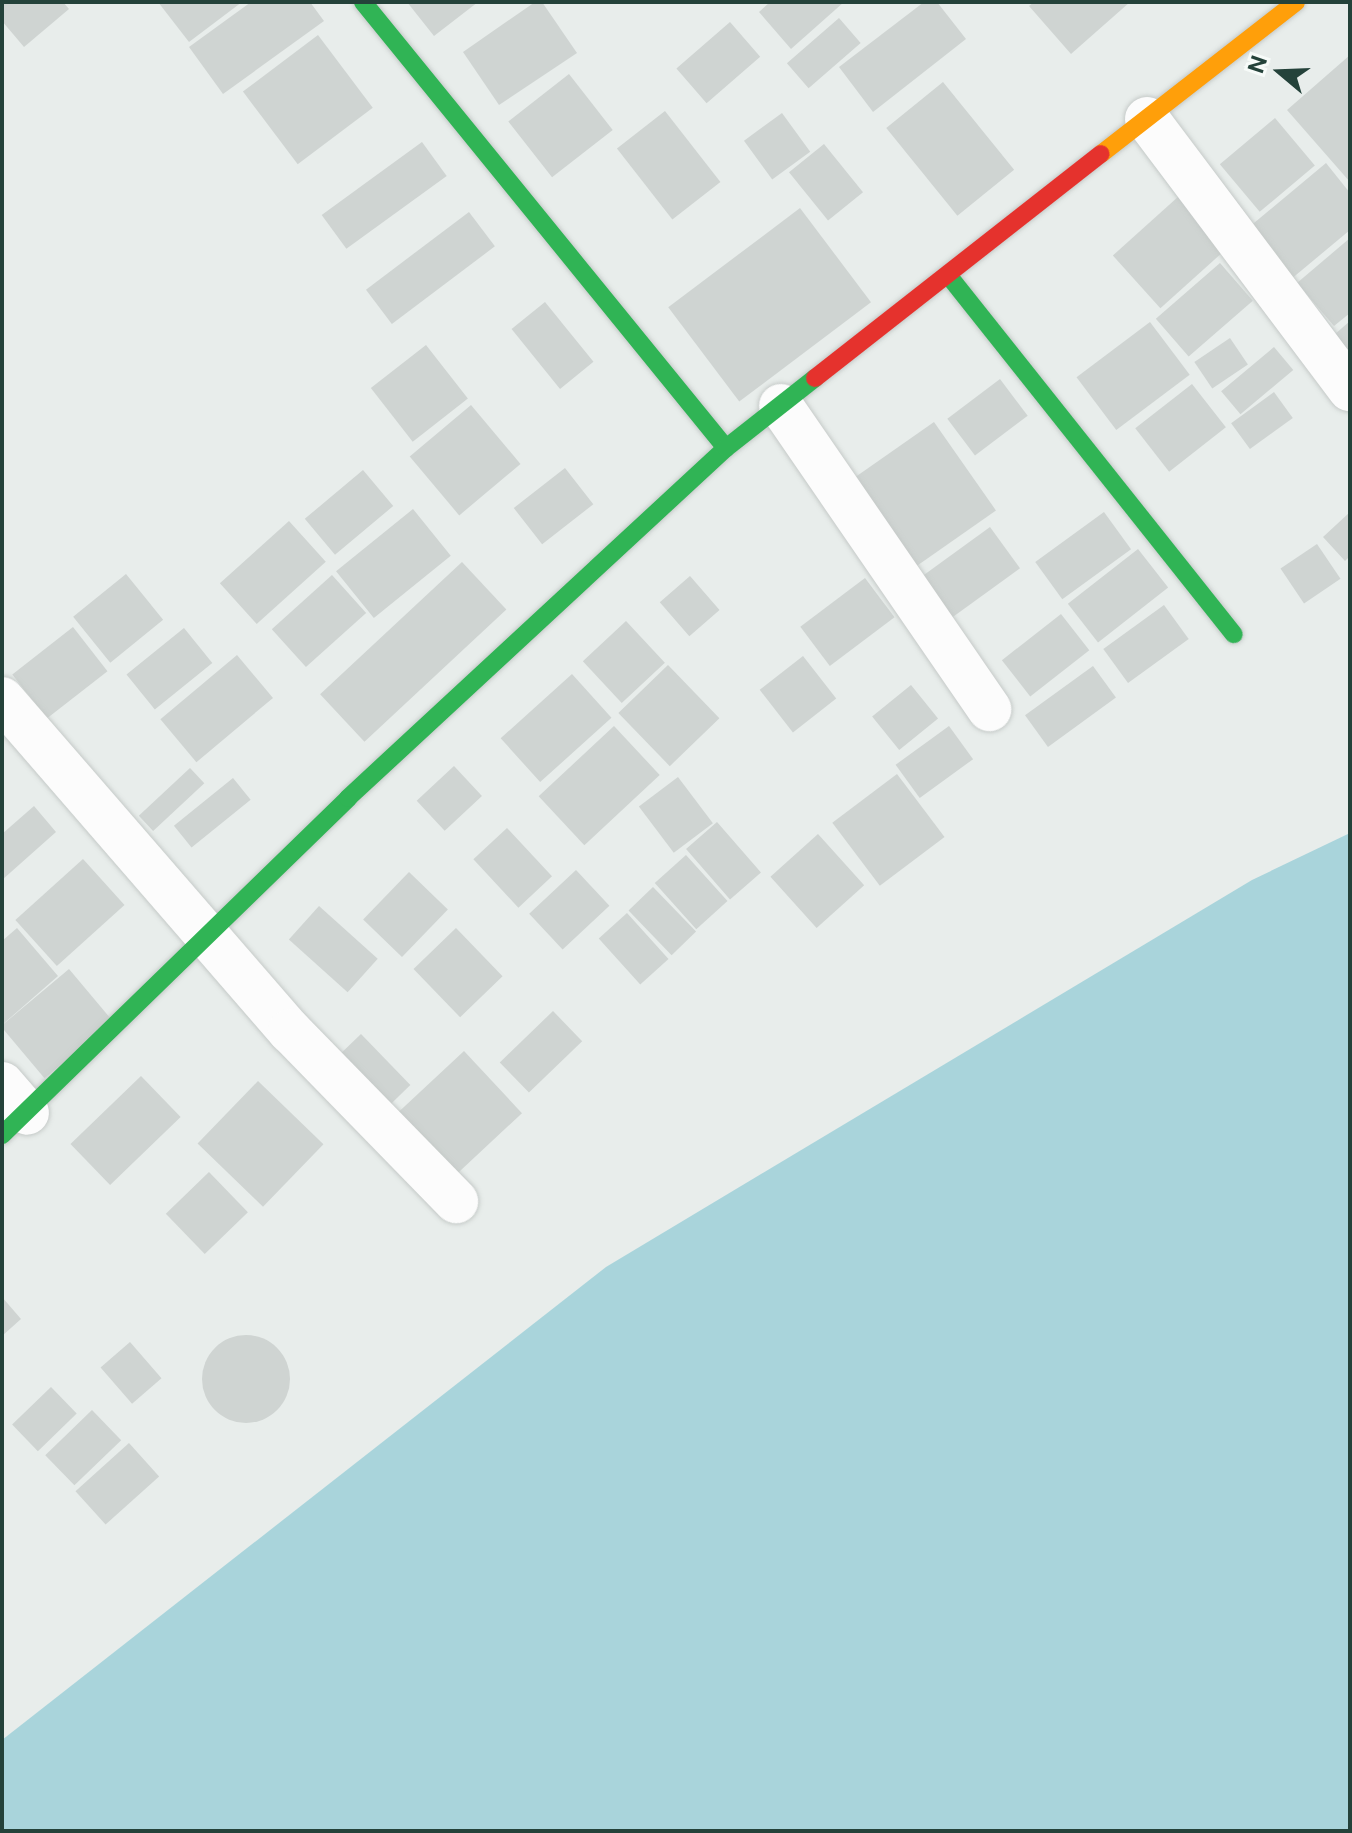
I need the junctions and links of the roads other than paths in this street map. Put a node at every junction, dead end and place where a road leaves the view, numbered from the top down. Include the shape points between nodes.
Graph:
1 (363, 2) edge
2 (1296, 2) edge
3 (1147, 119) junction
4 (948, 275) junction
5 (1350, 389) edge
6 (781, 406) junction
7 (726, 448) junction
8 (1234, 634) dead end
9 (2, 699) edge
10 (989, 709) dead end
11 (211, 933) junction
12 (10, 1110) edge
13 (456, 1201) dead end

1 - 7 street
2 - 3 street
3 - 4 street
3 - 5 street
4 - 6 street
4 - 8 street
6 - 7 street
6 - 10 street
7 - 11 street
9 - 11 street
11 - 12 street
11 - 13 street via 290,1031

